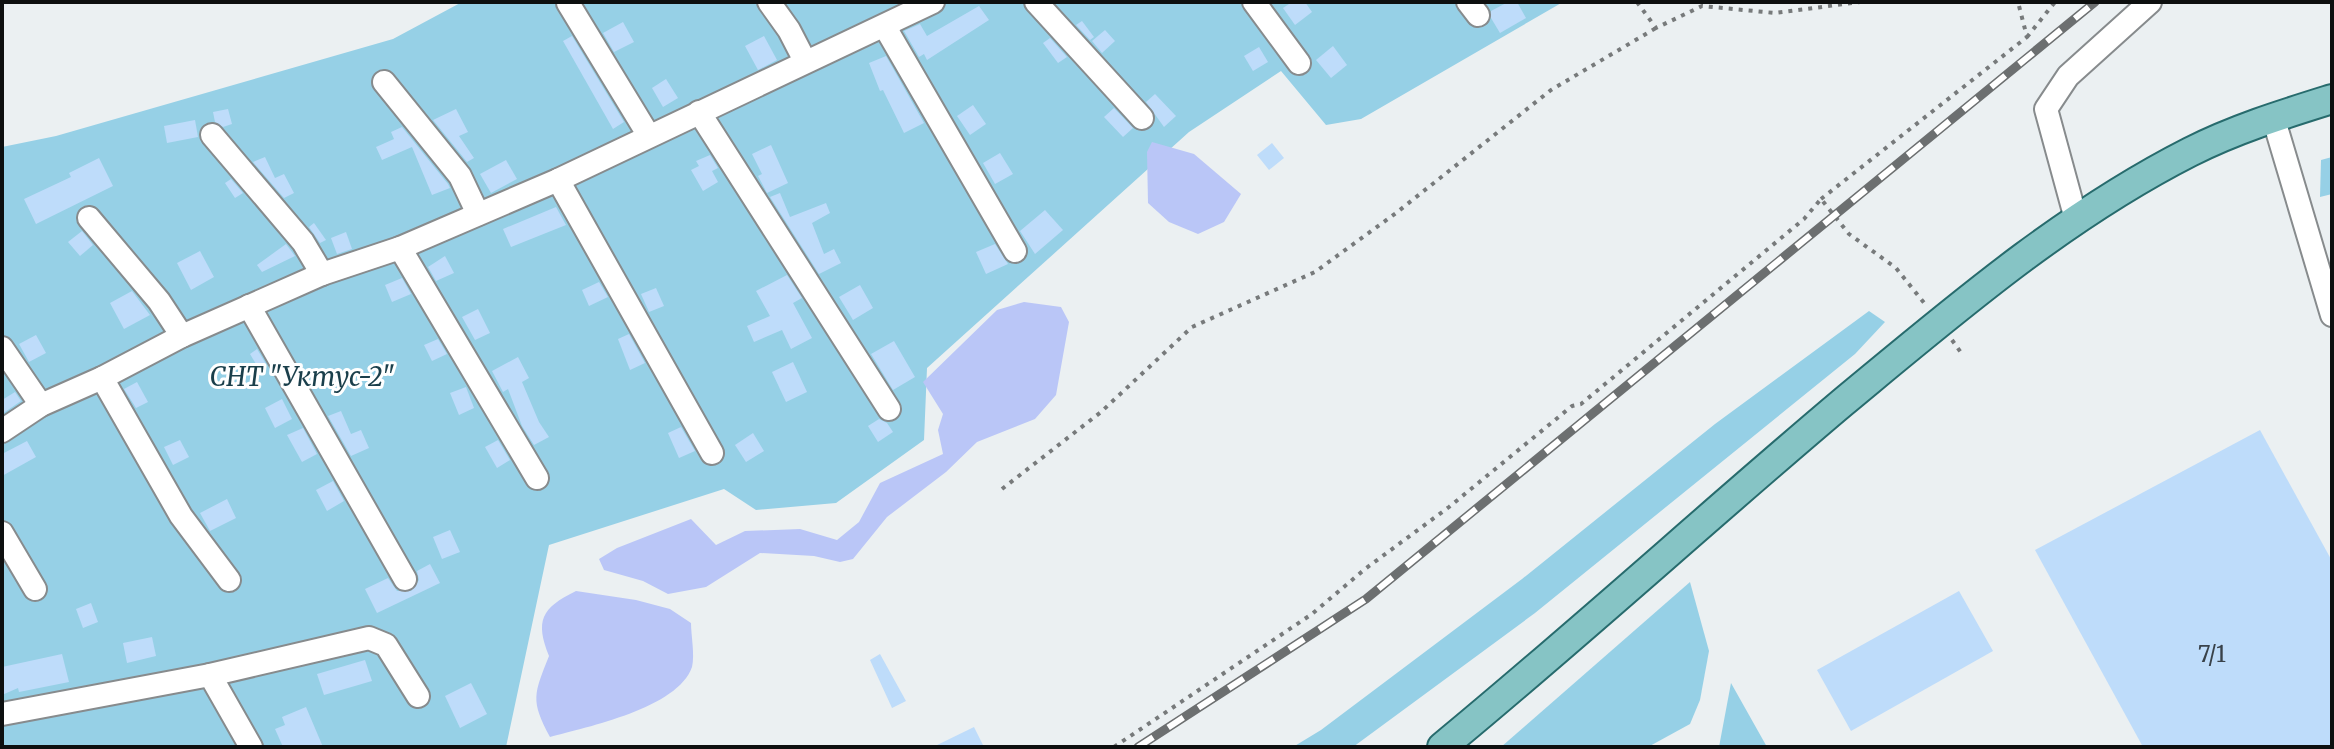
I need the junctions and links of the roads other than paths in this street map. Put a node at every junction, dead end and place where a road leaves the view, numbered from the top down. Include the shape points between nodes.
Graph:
1 (769, 2) edge
2 (933, 2) edge
3 (1036, 2) edge
4 (1254, 2) edge
5 (2150, 2) edge
6 (568, 3) edge
7 (885, 27) junction
8 (805, 61) junction
9 (1299, 63) dead end
10 (384, 82) dead end
11 (2332, 99) edge
12 (699, 112) junction
13 (2273, 117) junction
14 (1142, 118) dead end
15 (212, 135) dead end
16 (649, 136) junction
17 (558, 180) junction
18 (478, 214) junction
19 (89, 218) dead end
20 (2076, 219) junction
21 (400, 248) junction
22 (1015, 251) dead end
23 (322, 274) junction
24 (249, 306) junction
25 (2332, 315) edge
26 (182, 336) junction
27 (2, 348) edge
28 (102, 378) junction
29 (41, 405) junction
30 (889, 409) dead end
31 (2, 431) edge
32 (712, 453) dead end
33 (537, 478) dead end
34 (2, 533) edge
35 (405, 579) dead end
36 (229, 580) dead end
37 (35, 589) dead end
38 (210, 675) junction
39 (418, 696) dead end
40 (2, 714) edge
41 (251, 747) edge
42 (1442, 747) edge

1 - 8 street
2 - 7 street
3 - 14 street
4 - 9 street
5 - 20 street via 2068,76 2046,109
6 - 16 street
7 - 8 street
7 - 22 street
8 - 12 street
10 - 18 street via 460,176
11 - 13 main road
12 - 16 street
12 - 30 street
13 - 20 main road via 2192,151
13 - 25 street
15 - 23 street via 303,242
16 - 17 street
17 - 18 street
17 - 32 street
18 - 21 street
19 - 26 street
20 - 42 main road via 1939,322
21 - 23 street
21 - 33 street
23 - 24 street
24 - 26 street
24 - 35 street
26 - 28 street
27 - 29 street
28 - 29 street
28 - 36 street via 181,516
29 - 31 street
34 - 37 street
38 - 39 street via 369,638 386,645
38 - 40 street
38 - 41 street

